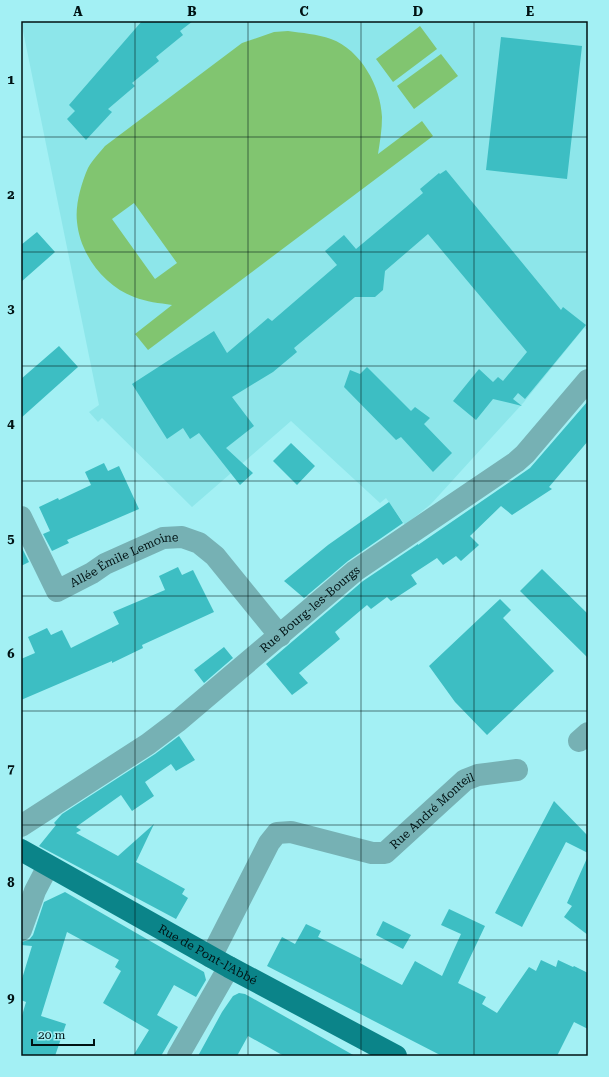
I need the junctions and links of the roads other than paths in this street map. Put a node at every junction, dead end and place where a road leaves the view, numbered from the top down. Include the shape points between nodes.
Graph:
1 (588, 380) edge
2 (21, 517) edge
3 (280, 636) junction
4 (518, 770) dead end
5 (21, 826) edge
6 (21, 850) edge
7 (48, 866) junction
8 (21, 930) edge
9 (220, 962) junction
10 (178, 1056) edge
11 (396, 1056) edge

1 - 3 street, Rue Bourg-les-Bourgs via 516,462 355,571
2 - 3 street, Allée Émile Lemoine via 57,591 105,564 163,538 182,537 199,543 215,556
3 - 5 street, Rue Bourg-les-Bourgs via 196,708 148,744
4 - 9 street, Rue André Monteil via 478,774 465,780 385,853 372,853 291,832 277,833 269,843
6 - 7 main road, Rue de Pont-l'Abbé
7 - 8 street via 35,891
7 - 9 main road, Rue de Pont-l'Abbé
9 - 10 street
9 - 11 main road, Rue de Pont-l'Abbé

